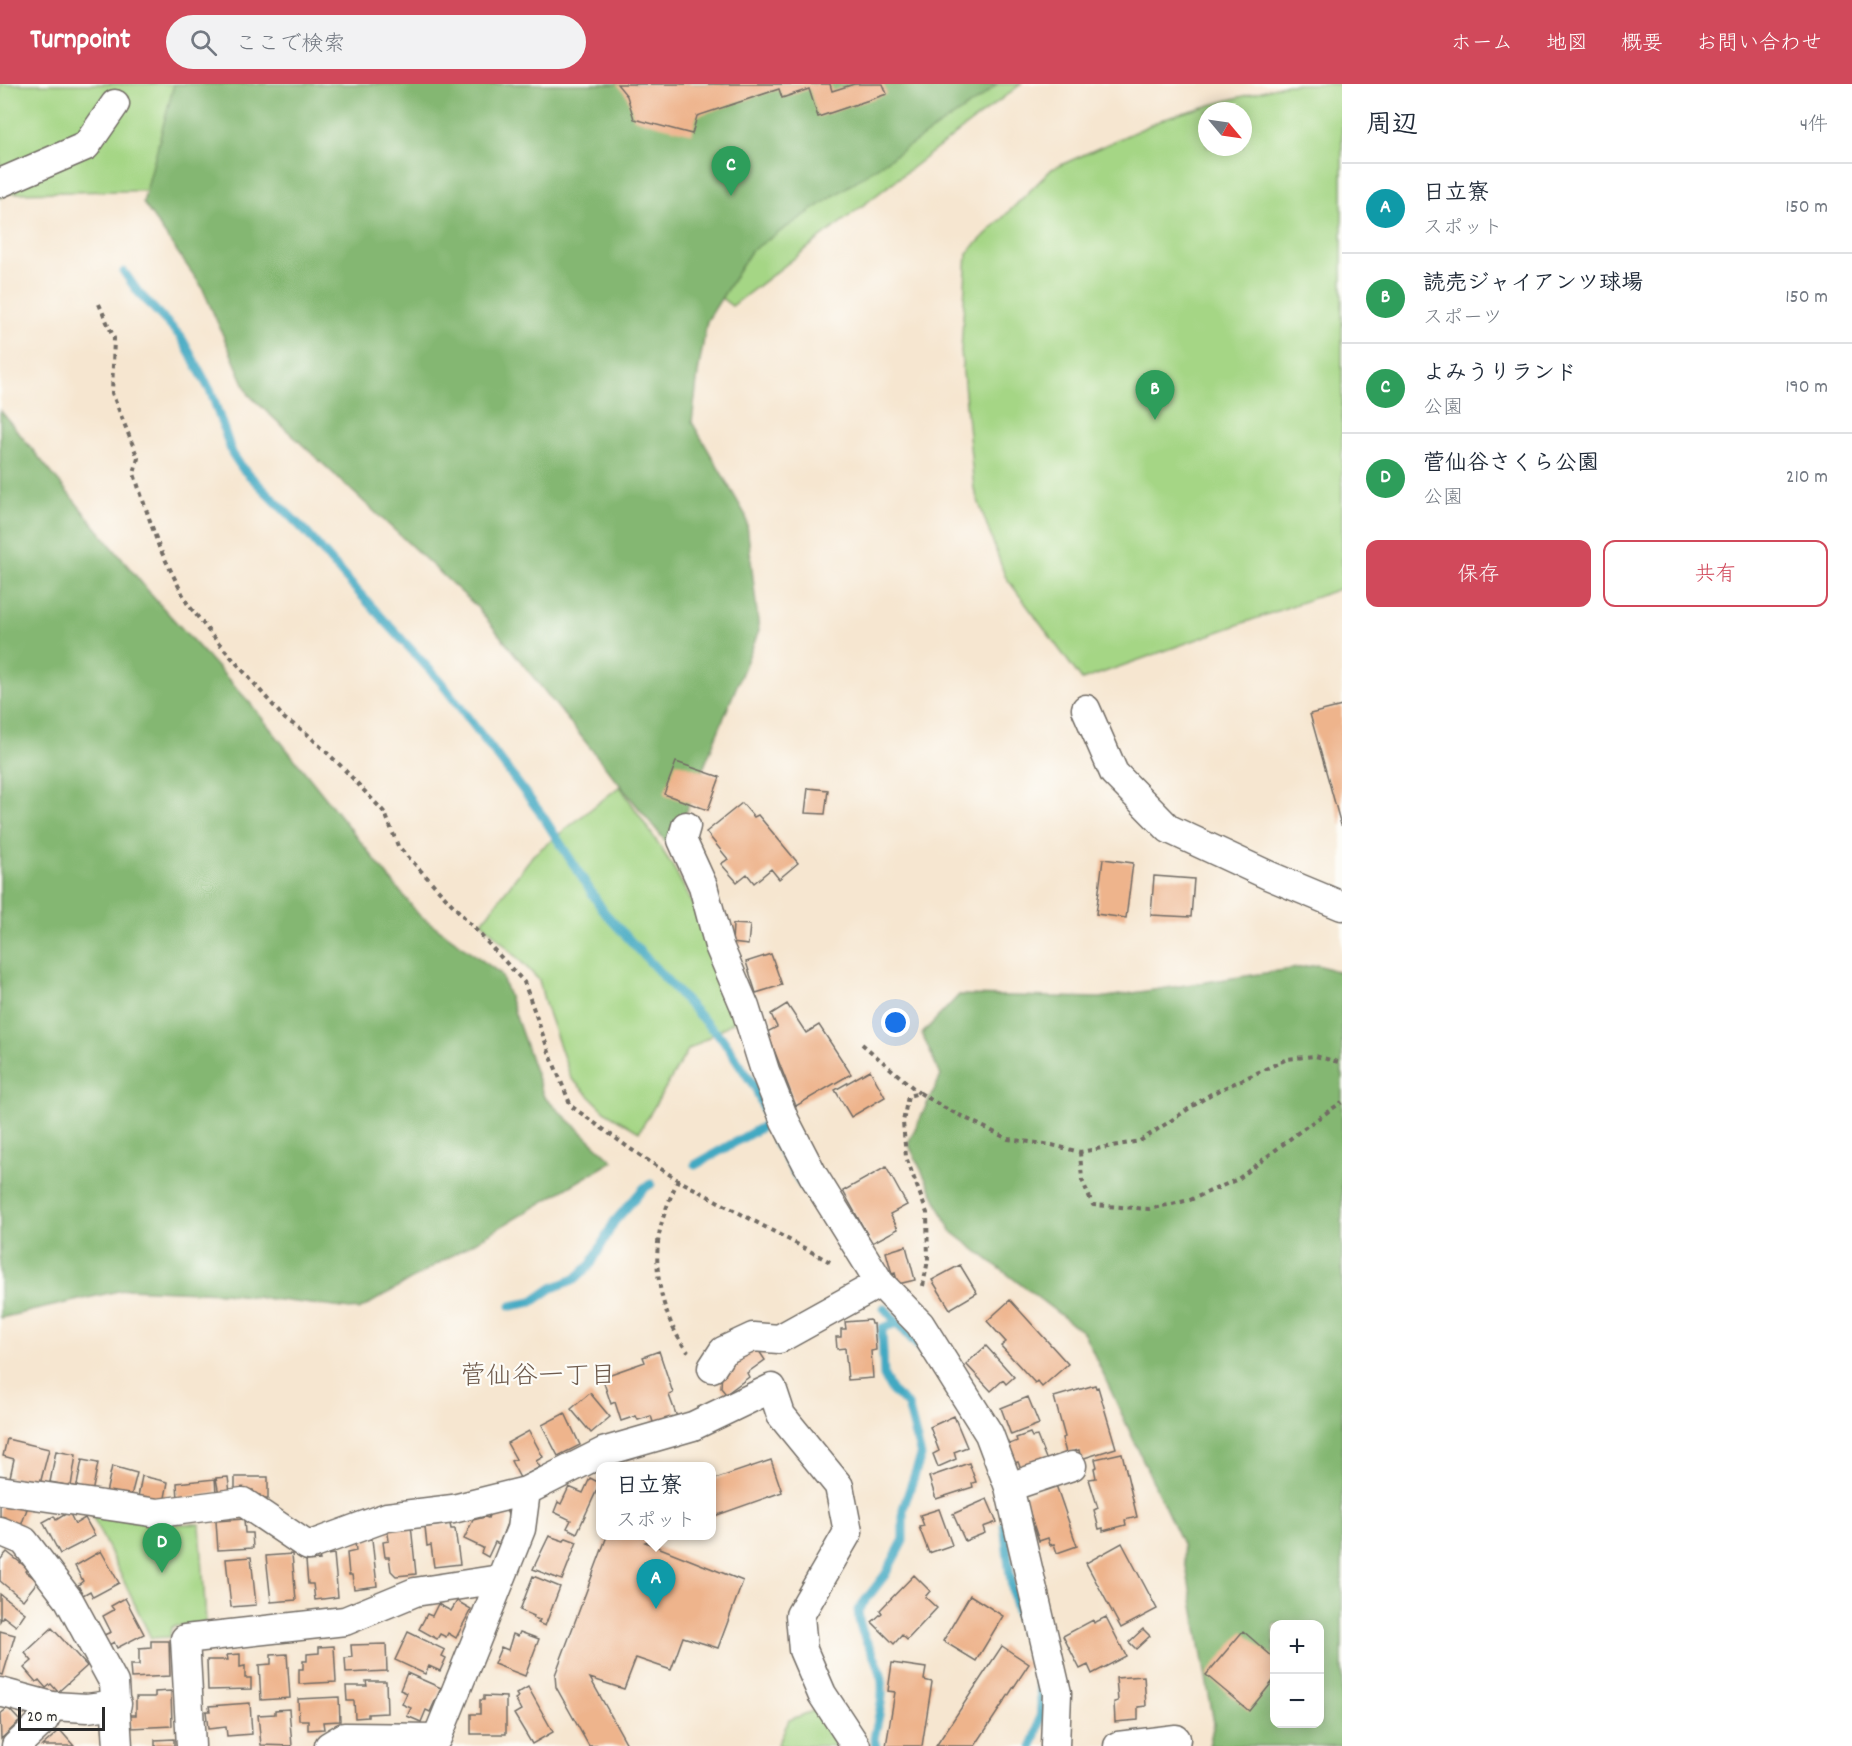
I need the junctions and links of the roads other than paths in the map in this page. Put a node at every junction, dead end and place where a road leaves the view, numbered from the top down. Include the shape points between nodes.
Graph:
1 (115, 104) dead end
2 (0, 183) edge
3 (1086, 709) dead end
4 (686, 826) dead end
5 (1342, 906) edge
6 (880, 1283) junction
7 (712, 1368) road end
8 (1072, 1466) dead end
9 (1010, 1487) junction
10 (0, 1490) edge
11 (526, 1491) junction
12 (0, 1531) edge
13 (501, 1579) junction
14 (0, 1692) edge
15 (117, 1704) junction
16 (52, 1706) junction
17 (1176, 1739) dead end
18 (16, 1746) edge
19 (118, 1746) edge
20 (191, 1746) edge
21 (328, 1746) edge
22 (856, 1746) edge
23 (1055, 1746) edge
24 (1118, 1746) edge

1 - 2 street via 86,146
3 - 5 street via 1114,773 1169,829
4 - 6 street via 682,840 703,886 719,946 785,1121 813,1175
6 - 7 street via 779,1339 753,1337 723,1351
6 - 9 street via 921,1324 989,1434
8 - 9 street
9 - 23 street via 1057,1693
10 - 11 street via 158,1513 243,1502 308,1545 387,1516 453,1509
11 - 13 street via 521,1528
11 - 22 street via 603,1452 693,1426 772,1388 781,1415 839,1486 848,1532 800,1616 803,1650 822,1694
12 - 15 street via 24,1541 69,1600 114,1683
13 - 20 street via 415,1592 345,1621 184,1639
13 - 21 street via 437,1738 344,1737
14 - 16 street
15 - 16 street via 87,1708
15 - 19 street
16 - 18 street via 44,1720
17 - 24 street

